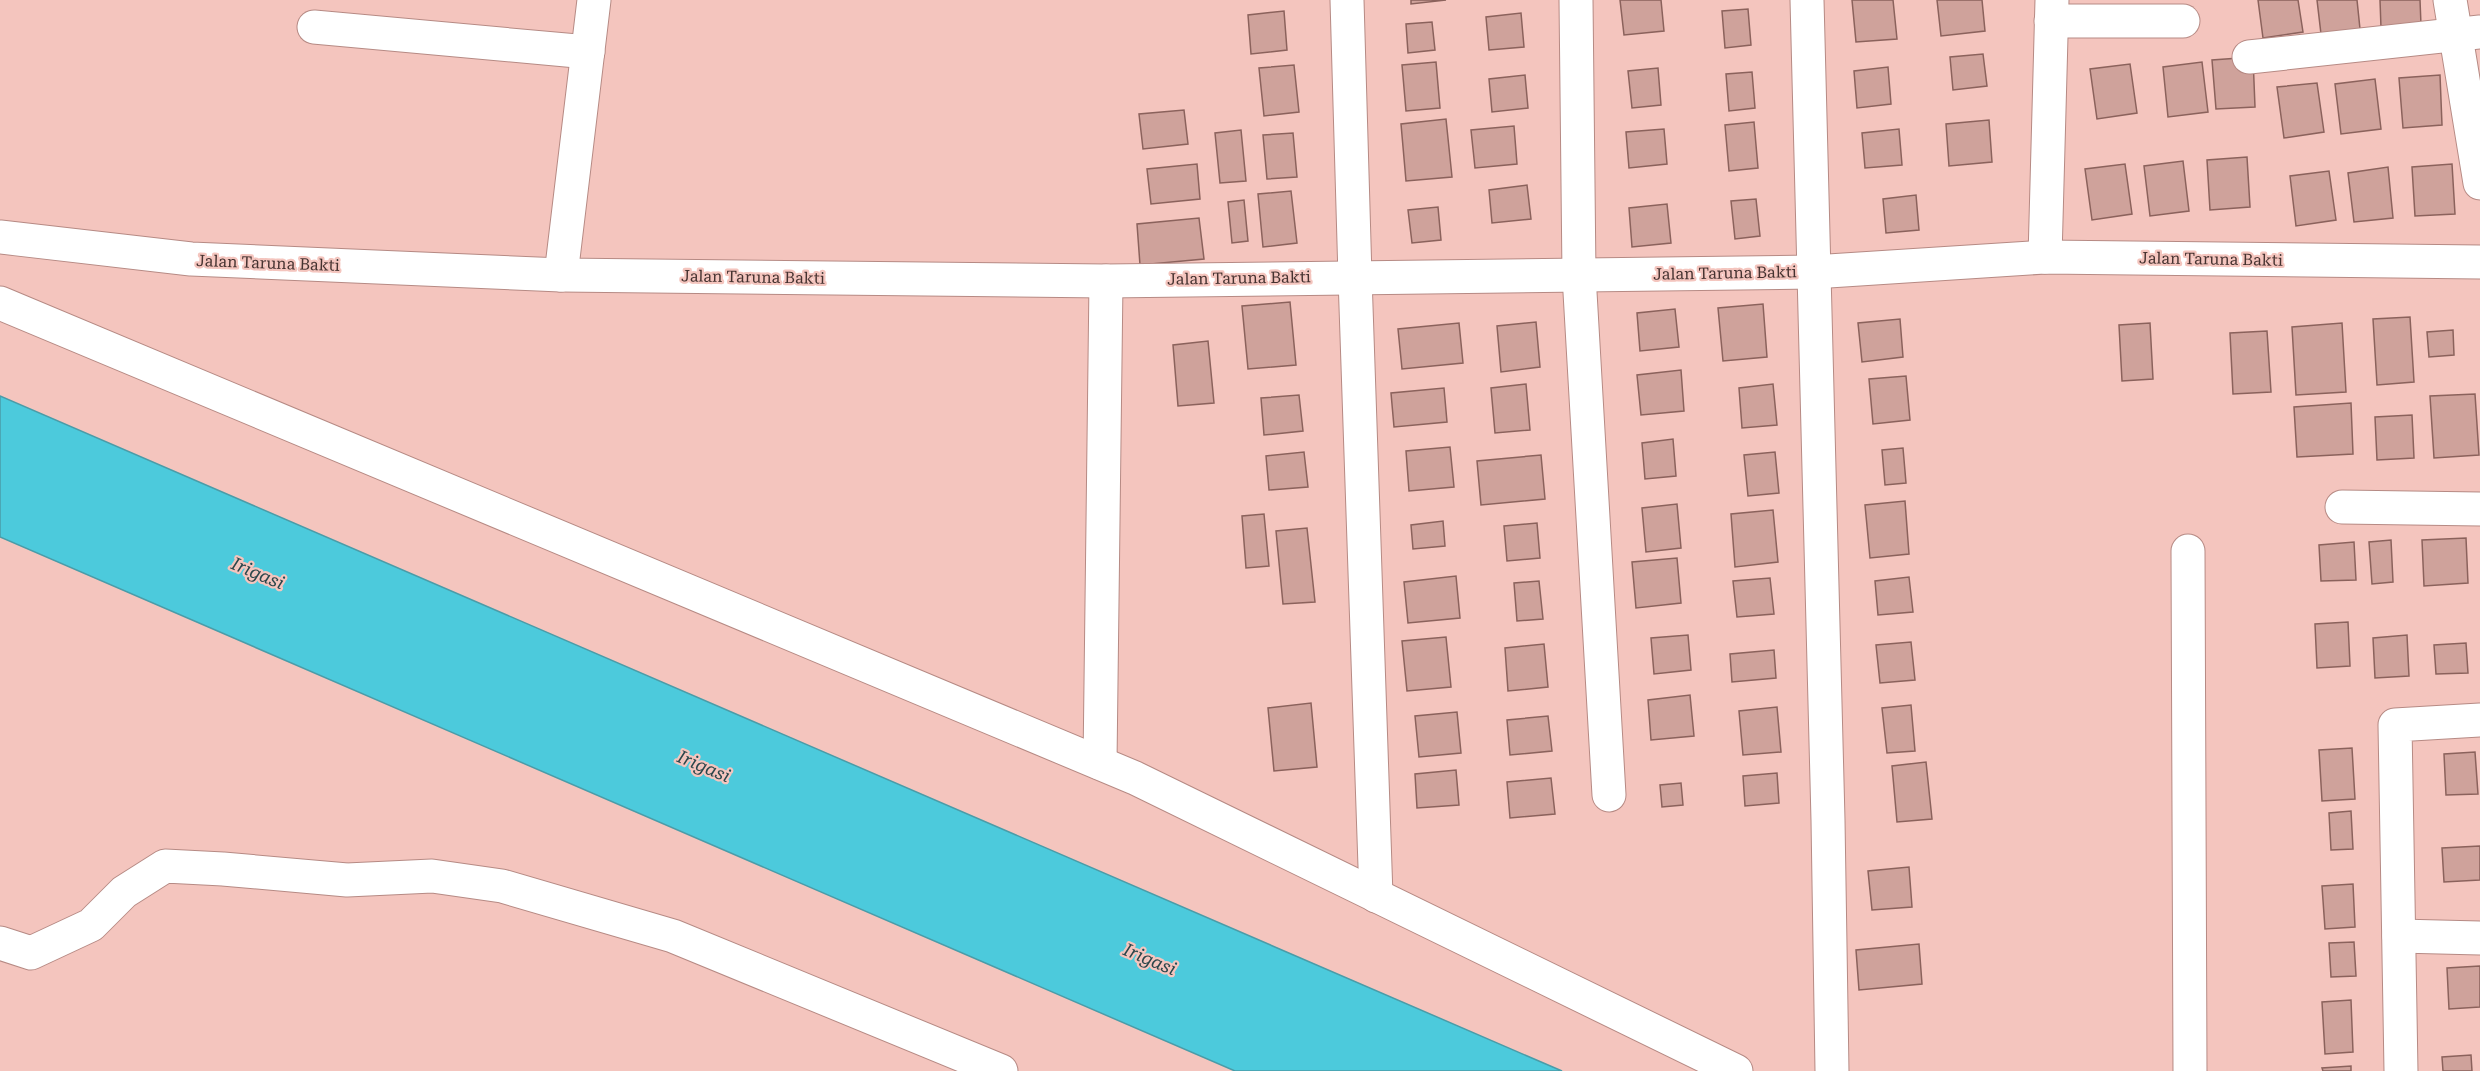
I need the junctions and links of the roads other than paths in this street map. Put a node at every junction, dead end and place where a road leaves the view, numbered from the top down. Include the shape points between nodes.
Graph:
1 (594, 0) edge
2 (1347, 0) edge
3 (1576, 0) edge
4 (1807, 0) edge
5 (2450, 0) edge
6 (2052, 11) edge
7 (2183, 21) dead end
8 (314, 27) dead end
9 (2468, 34) edge
10 (588, 52) junction
11 (2249, 57) dead end
12 (2480, 183) edge
13 (0, 237) edge
14 (2045, 256) junction
15 (2480, 262) edge
16 (1814, 272) junction
17 (561, 274) junction
18 (1579, 275) junction
19 (1354, 277) junction
20 (1106, 280) junction
21 (0, 303) edge
22 (2342, 507) dead end
23 (2480, 509) edge
24 (2188, 551) dead end
25 (2480, 720) edge
26 (1100, 764) junction
27 (1609, 795) dead end
28 (1376, 896) junction
29 (2399, 936) junction
30 (2480, 938) edge
31 (0, 943) edge
32 (1000, 1071) edge
33 (1737, 1071) edge
34 (1832, 1071) edge
35 (2190, 1071) edge
36 (2401, 1071) edge

1 - 10 street
2 - 19 street
3 - 18 street
4 - 16 street
5 - 9 street
6 - 7 street
6 - 14 street
8 - 10 street
9 - 11 street
9 - 12 street
10 - 17 street
13 - 17 street, Jalan Taruna Bakti via 191,260
14 - 15 street, Jalan Taruna Bakti
14 - 16 street, Jalan Taruna Bakti
16 - 18 street, Jalan Taruna Bakti
16 - 34 street
17 - 20 street, Jalan Taruna Bakti
18 - 19 street, Jalan Taruna Bakti
18 - 27 street
19 - 20 street, Jalan Taruna Bakti
19 - 28 street
20 - 26 street
21 - 26 street
22 - 23 street
24 - 35 street
25 - 29 street via 2395,725
26 - 28 street
28 - 33 street
29 - 30 street
29 - 36 street
31 - 32 street via 31,953 91,925 124,892 165,866 347,880 432,876 502,886 673,936

